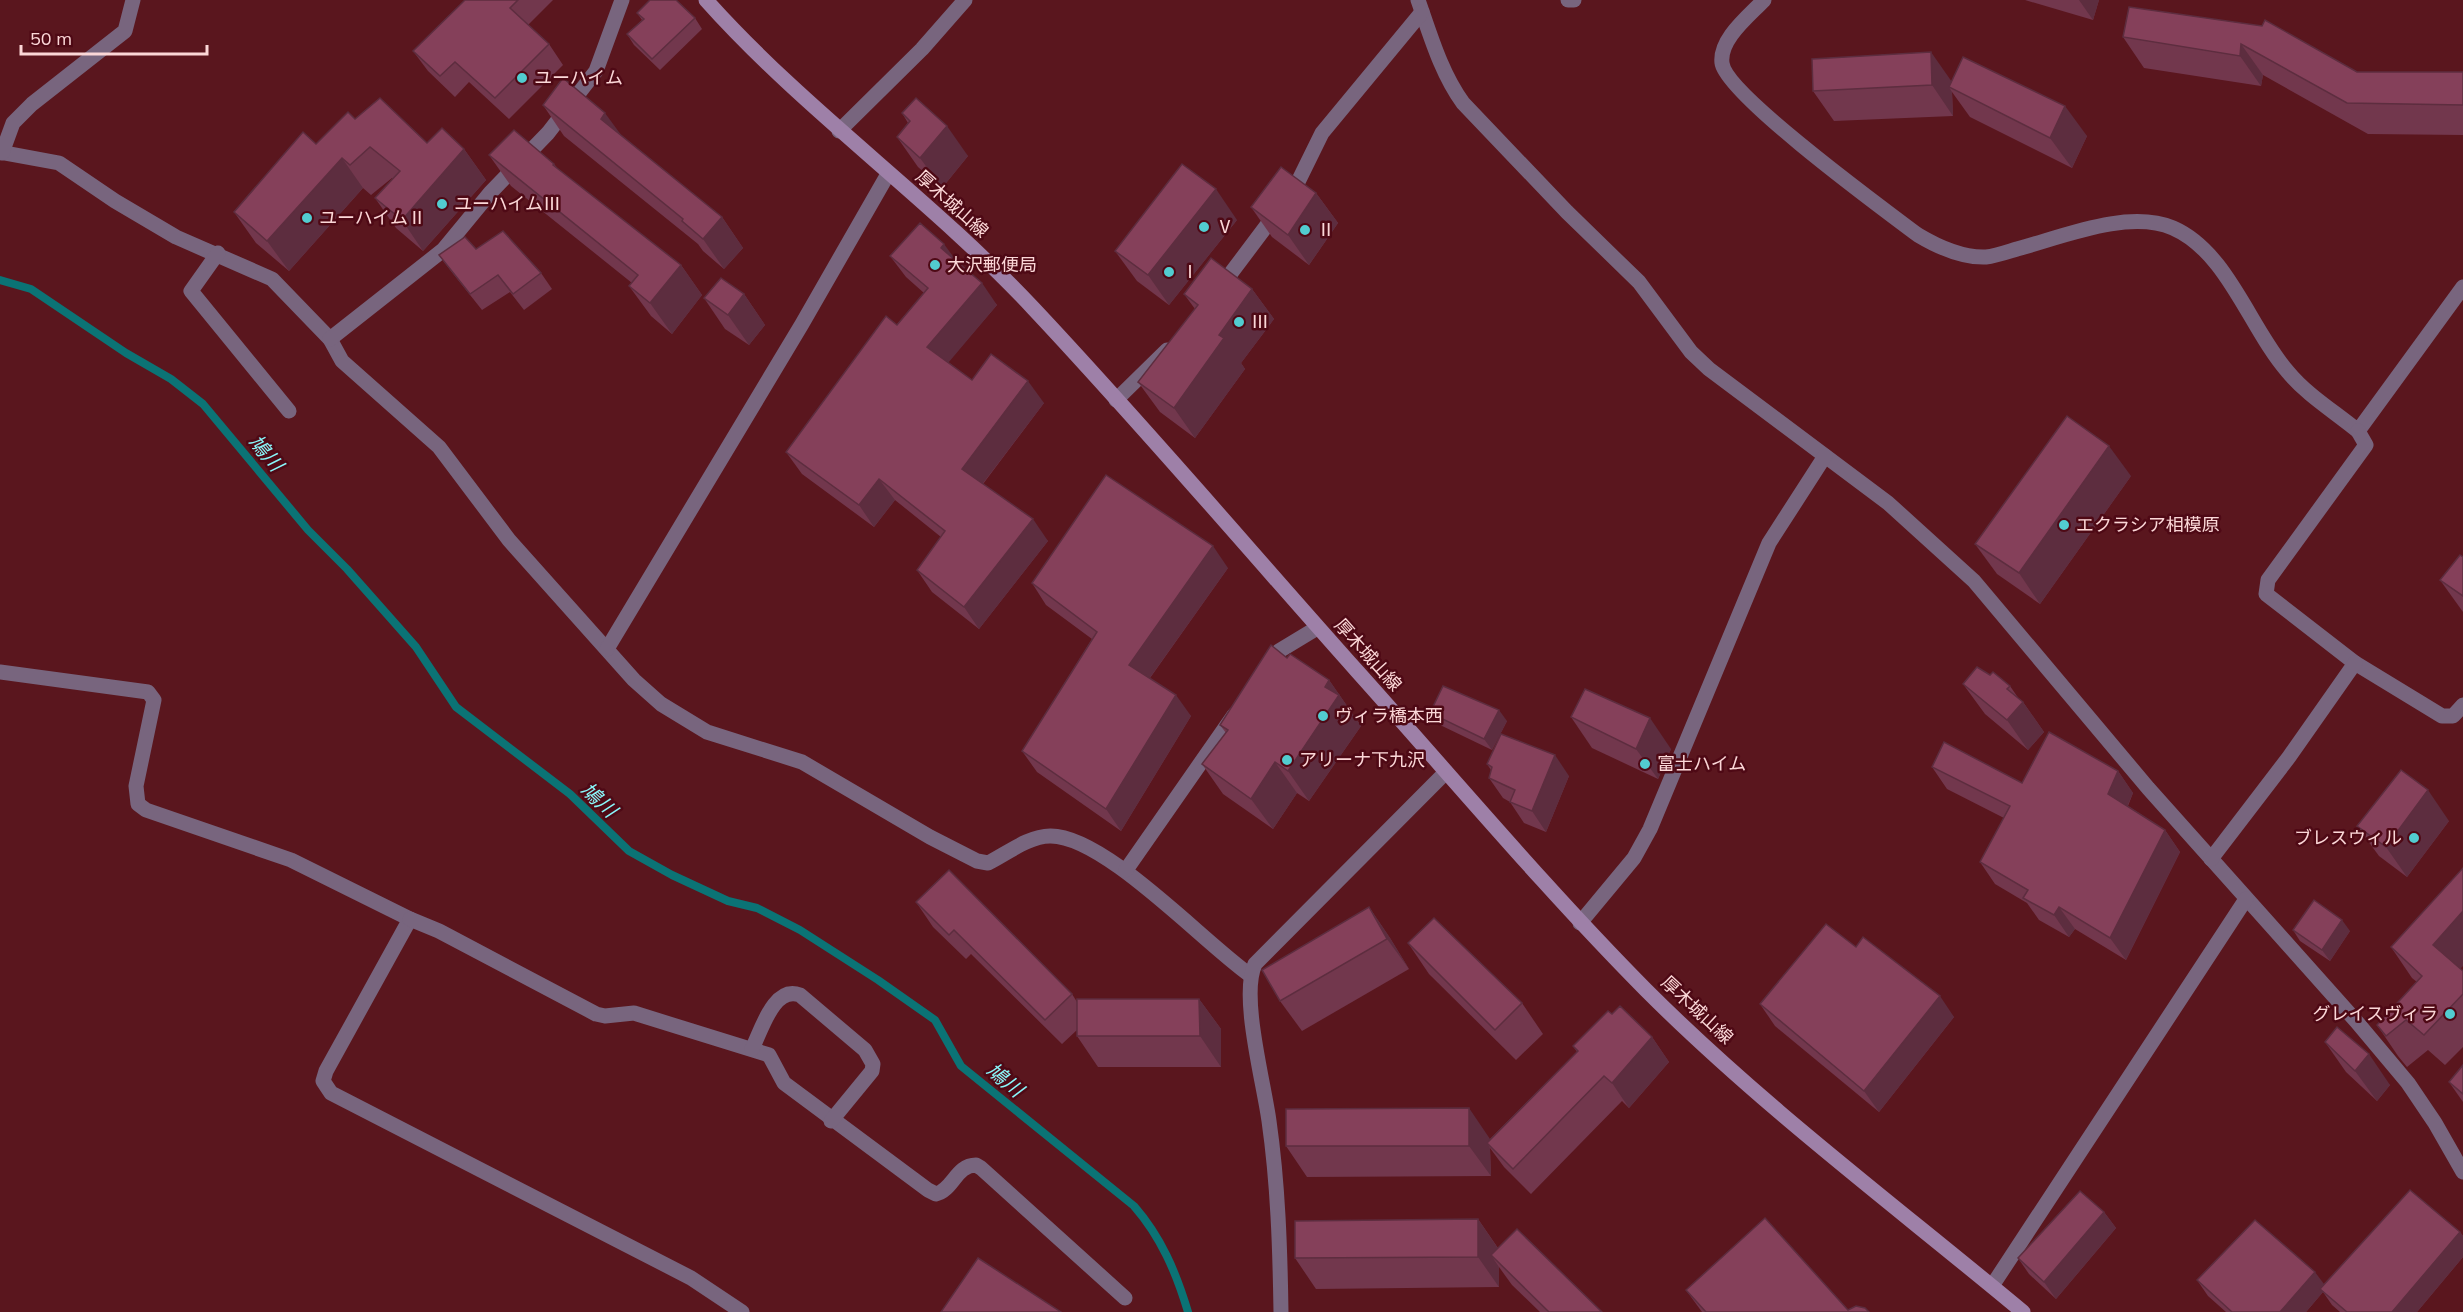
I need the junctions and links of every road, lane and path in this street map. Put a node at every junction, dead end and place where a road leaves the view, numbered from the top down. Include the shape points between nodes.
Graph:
1 (133, 0) edge
2 (622, 0) edge
3 (706, 0) edge
4 (965, 0) edge
5 (1568, 0) edge
6 (1574, 0) edge
7 (1764, 0) edge
8 (1420, 6) edge
9 (839, 131) junction
10 (1, 152) edge
11 (888, 174) junction
12 (218, 254) junction
13 (2463, 287) edge
14 (1209, 302) edge
15 (1182, 336) edge
16 (330, 339) junction
17 (1116, 400) junction
18 (289, 411) dead end
19 (2358, 430) junction
20 (1825, 456) junction
21 (1317, 627) junction
22 (607, 649) junction
23 (2355, 663) junction
24 (0, 672) edge
25 (1259, 680) edge
26 (1246, 699) edge
27 (2463, 705) edge
28 (1446, 772) junction
29 (2211, 859) junction
30 (1126, 870) junction
31 (2246, 898) junction
32 (410, 919) junction
33 (1580, 922) junction
34 (1250, 975) junction
35 (752, 1049) junction
36 (831, 1121) junction
37 (2463, 1173) edge
38 (1992, 1286) junction
39 (1125, 1298) dead end
40 (742, 1312) edge
41 (1281, 1312) edge
42 (2023, 1312) edge

1 - 10 street via 125,31 32,104 13,123
2 - 16 street via 596,71 548,133 490,193 443,250
3 - 9 main road, 厚木城山線
4 - 9 street via 922,50
5 - 6 street
7 - 19 street via 1728,40 1721,61 1727,77 1779,126 1918,235 1941,249 1987,257 2133,221 2156,222 2176,230 2196,243 2220,269 2288,373
8 - 14 street via 1322,133 1295,188
8 - 20 street via 1463,103 1639,282 1691,352 1754,405
9 - 11 main road, 厚木城山線
10 - 12 street via 59,163 176,237
11 - 17 main road, 厚木城山線 via 973,248
11 - 22 street
12 - 16 street via 272,279
12 - 18 street via 191,291
13 - 19 street
15 - 17 street
16 - 22 street via 342,362 439,447 509,540
17 - 21 main road, 厚木城山線
19 - 23 street via 2366,446 2266,587 2272,601
20 - 29 street via 1888,503 1974,581
20 - 33 street via 1769,543 1650,830 1634,858
21 - 25 street via 1279,651
21 - 28 main road, 厚木城山線
22 - 30 street via 662,705 707,732 802,762 976,861 988,863 1034,839 1048,836 1074,843
23 - 27 street via 2442,716 2453,716
23 - 29 street
24 - 32 street via 148,693 154,700 135,786 138,804 291,860
26 - 30 street
28 - 33 main road, 厚木城山線
28 - 34 street via 1255,964
29 - 31 street
30 - 34 street
31 - 37 street via 2408,1083
31 - 38 street
32 - 35 street via 596,1014 634,1013
32 - 40 street via 326,1071 326,1089 691,1278
33 - 38 main road, 厚木城山線 via 1719,1058
34 - 41 street via 1280,1228
35 - 36 street via 769,1054 784,1083
35 - 36 street via 776,1001 791,991 800,994 865,1050 873,1064 872,1071
36 - 39 street via 936,1194 942,1193 964,1168 976,1165
38 - 42 main road, 厚木城山線

